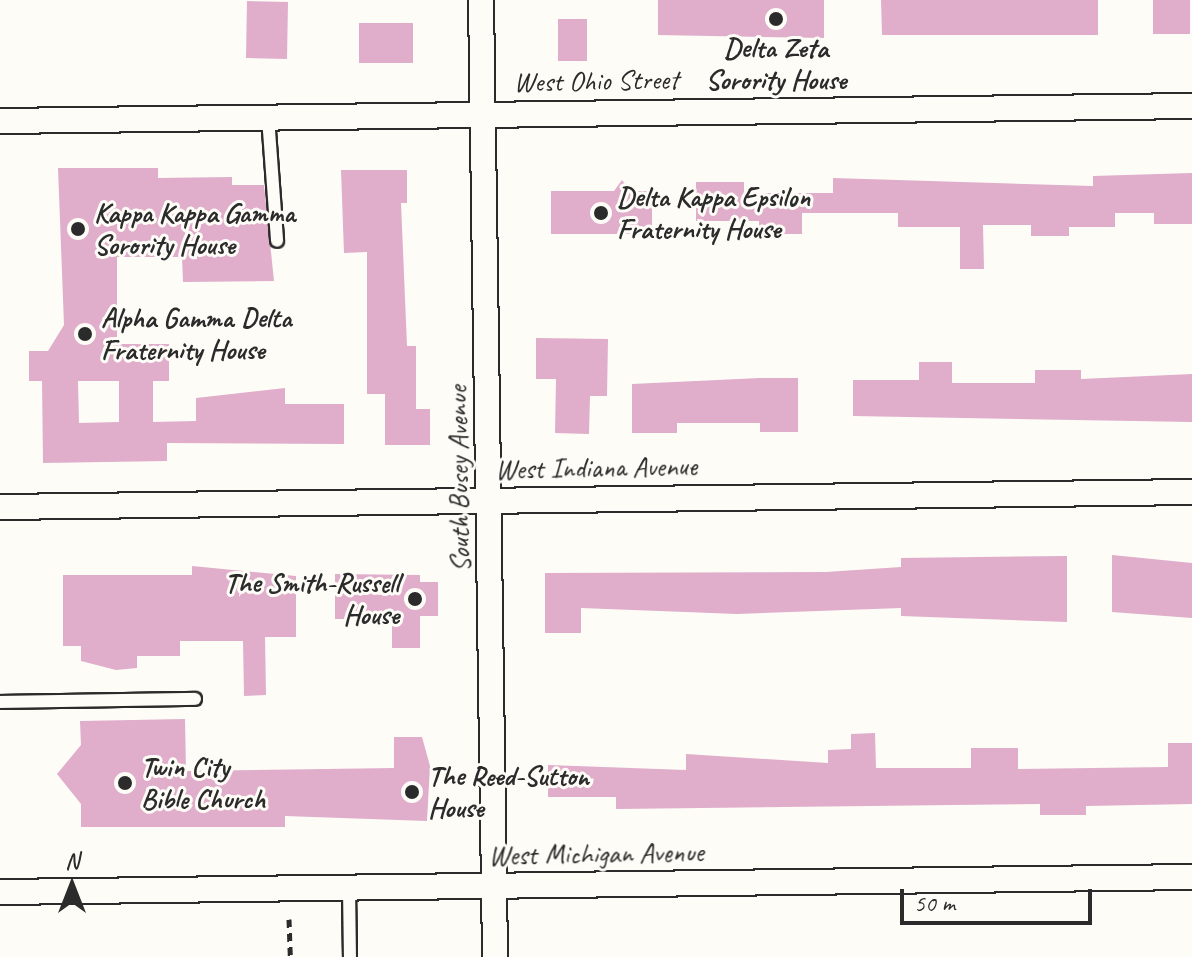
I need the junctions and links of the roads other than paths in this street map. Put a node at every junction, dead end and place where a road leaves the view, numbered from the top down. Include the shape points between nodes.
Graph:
1 (481, 0) edge
2 (1192, 106) edge
3 (483, 113) junction
4 (268, 117) junction
5 (0, 121) edge
6 (277, 241) dead end
7 (1192, 492) edge
8 (489, 499) junction
9 (0, 507) edge
10 (195, 699) dead end
11 (0, 702) edge
12 (1192, 877) edge
13 (494, 885) junction
14 (349, 888) junction
15 (0, 892) edge
16 (350, 957) edge
17 (495, 957) edge

1 - 3 street, South Busey Avenue
2 - 3 street, West Ohio Street
3 - 4 street, West Ohio Street
3 - 8 street, South Busey Avenue
4 - 5 street, West Ohio Street
4 - 6 lane
7 - 8 street, West Indiana Avenue
8 - 9 street, West Indiana Avenue
8 - 13 street, South Busey Avenue
10 - 11 lane
12 - 13 street, West Michigan Avenue
13 - 14 street, West Michigan Avenue
13 - 17 street, South Busey Avenue
14 - 15 street, West Michigan Avenue
14 - 16 lane

